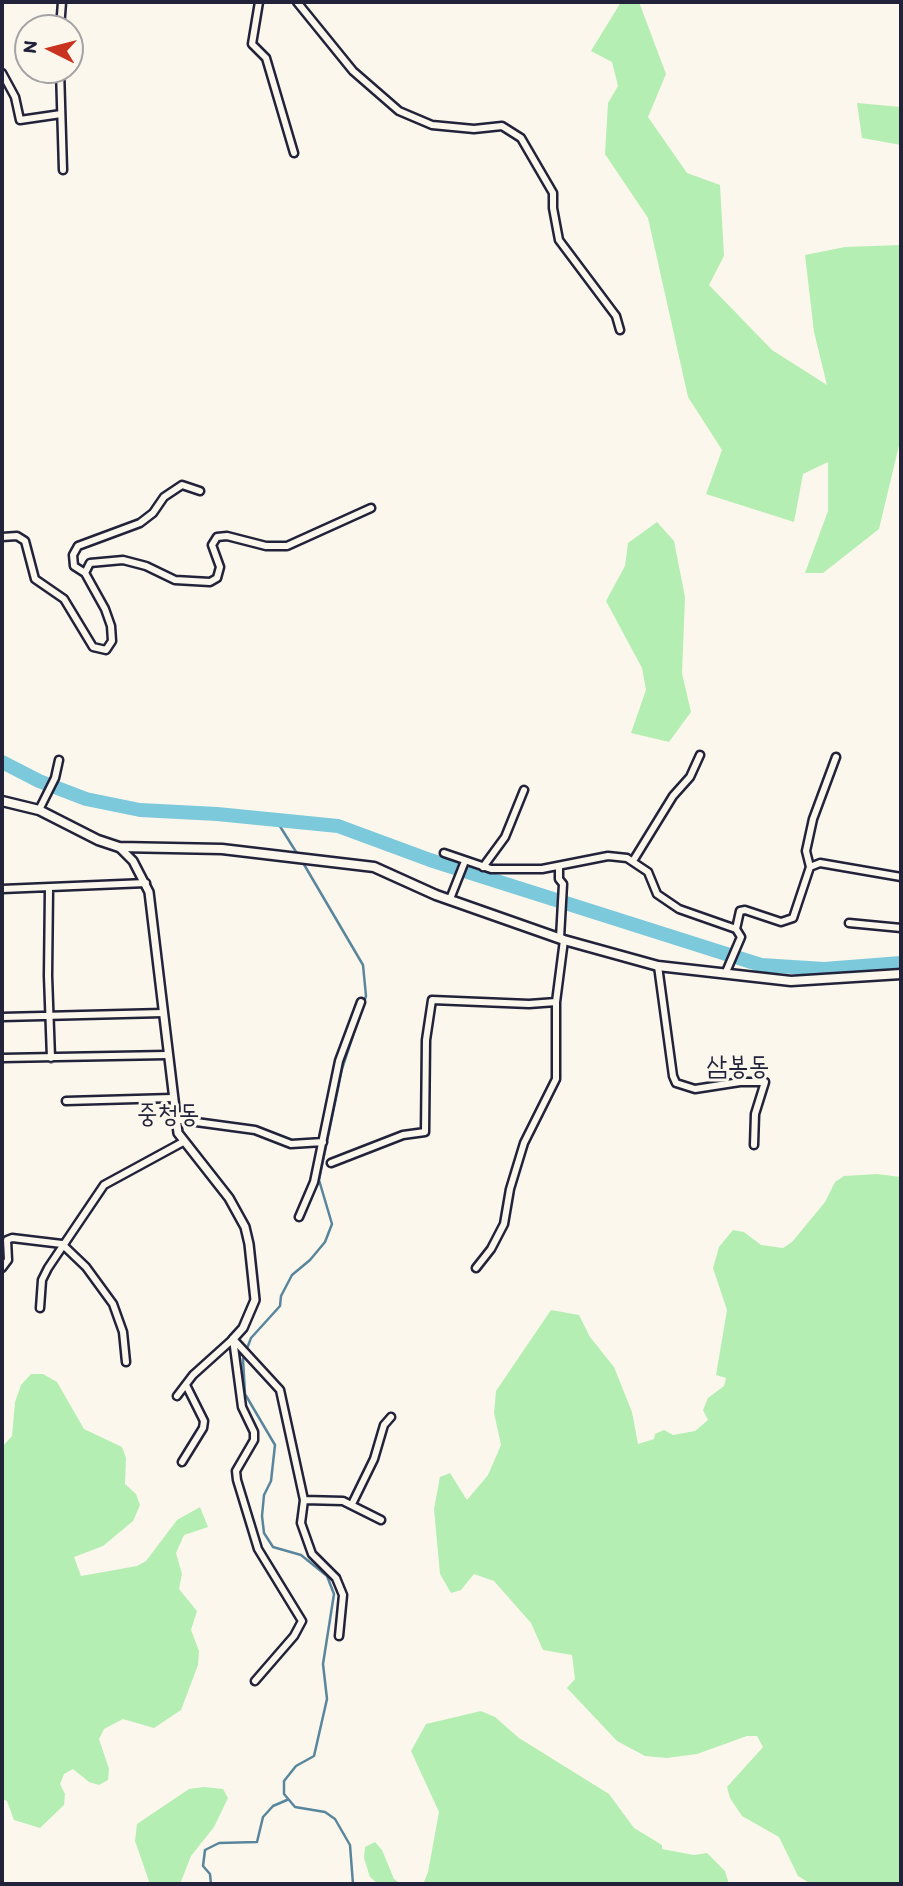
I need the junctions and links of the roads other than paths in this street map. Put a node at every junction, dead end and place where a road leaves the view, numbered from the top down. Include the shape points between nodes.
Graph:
1 (259, 2) edge
2 (298, 2) edge
3 (2, 73) edge
4 (60, 84) edge
5 (61, 114) junction
6 (294, 153) dead end
7 (63, 170) dead end
8 (620, 330) dead end
9 (200, 491) dead end
10 (372, 509) dead end
11 (2, 537) edge
12 (85, 573) junction
13 (700, 755) dead end
14 (836, 757) dead end
15 (59, 760) dead end
16 (524, 790) dead end
17 (2, 801) edge
18 (39, 810) junction
19 (119, 847) junction
20 (444, 853) dead end
21 (633, 861) junction
22 (464, 862) junction
23 (483, 867) junction
24 (559, 867) junction
25 (810, 867) junction
26 (901, 877) edge
27 (146, 883) junction
28 (2, 888) edge
29 (49, 889) junction
30 (450, 899) junction
31 (849, 923) dead end
32 (901, 928) edge
33 (736, 929) junction
34 (562, 939) junction
35 (658, 966) junction
36 (729, 969) junction
37 (901, 974) edge
38 (556, 1002) junction
39 (361, 1003) dead end
40 (163, 1013) junction
41 (2, 1017) edge
42 (49, 1017) junction
43 (167, 1055) junction
44 (2, 1058) edge
45 (51, 1058) junction
46 (172, 1098) junction
47 (66, 1101) dead end
48 (174, 1119) junction
49 (183, 1142) junction
50 (323, 1142) junction
51 (754, 1145) dead end
52 (331, 1163) dead end
53 (299, 1217) dead end
54 (4, 1239) edge
55 (62, 1244) junction
56 (2, 1268) edge
57 (476, 1268) dead end
58 (40, 1308) dead end
59 (233, 1339) junction
60 (126, 1362) dead end
61 (186, 1385) junction
62 (177, 1396) dead end
63 (391, 1417) dead end
64 (182, 1462) dead end
65 (304, 1500) junction
66 (352, 1504) junction
67 (381, 1520) dead end
68 (339, 1636) dead end
69 (255, 1681) dead end

1 - 6 street via 252,44 266,58
2 - 8 street via 353,71 399,110 432,125 502,126 522,138 553,193 559,240 616,316
3 - 5 street via 15,97 20,120
4 - 5 street
5 - 7 street
9 - 12 street via 182,485 140,523 78,546 74,566
10 - 12 street via 287,546 221,535 212,545 220,567 217,578 210,582 175,580 124,560 90,563
11 - 12 street via 17,536 24,541 35,579 64,599 93,648 106,650 112,641 111,626
13 - 21 street via 690,778 673,796
14 - 25 street via 808,838
15 - 18 street
16 - 23 street via 505,837
17 - 18 main road
18 - 19 main road
19 - 27 street
19 - 30 main road via 222,849 374,867
20 - 22 street
21 - 24 street via 608,856
21 - 33 street via 648,872 657,894 673,905
22 - 23 street
22 - 30 street
23 - 24 street
24 - 34 street
25 - 26 street via 820,863
25 - 33 street via 793,918 781,922 745,910 740,911
27 - 29 street
27 - 40 street
28 - 29 street
29 - 42 street
30 - 34 main road
31 - 32 street
33 - 36 street via 741,937
34 - 35 main road
34 - 38 street
35 - 36 main road
35 - 51 street via 676,1083 695,1089 765,1082 755,1114
36 - 37 main road via 804,981
38 - 52 street via 432,1000 426,1040 425,1132 403,1135
38 - 57 street via 556,1079 524,1143 504,1224
39 - 50 street via 339,1061
40 - 42 street
40 - 43 street
41 - 42 street
42 - 45 street
43 - 45 street
43 - 46 street
44 - 45 street
46 - 47 street
46 - 48 street
48 - 49 street
48 - 50 street via 261,1131 292,1144
49 - 55 street via 104,1185
49 - 59 street via 237,1211 249,1244 255,1300
50 - 53 street via 314,1182
54 - 55 street
54 - 56 street via 8,1260
55 - 58 street via 42,1280
55 - 60 street via 113,1304 123,1332
59 - 61 street
59 - 65 street via 280,1390
59 - 69 street via 242,1407 254,1432 236,1471 237,1480 258,1549 302,1621
61 - 62 street
61 - 64 street via 204,1421
63 - 66 street via 384,1424 374,1459
65 - 66 street
65 - 68 street via 301,1523 312,1554 336,1578 343,1595
66 - 67 street

